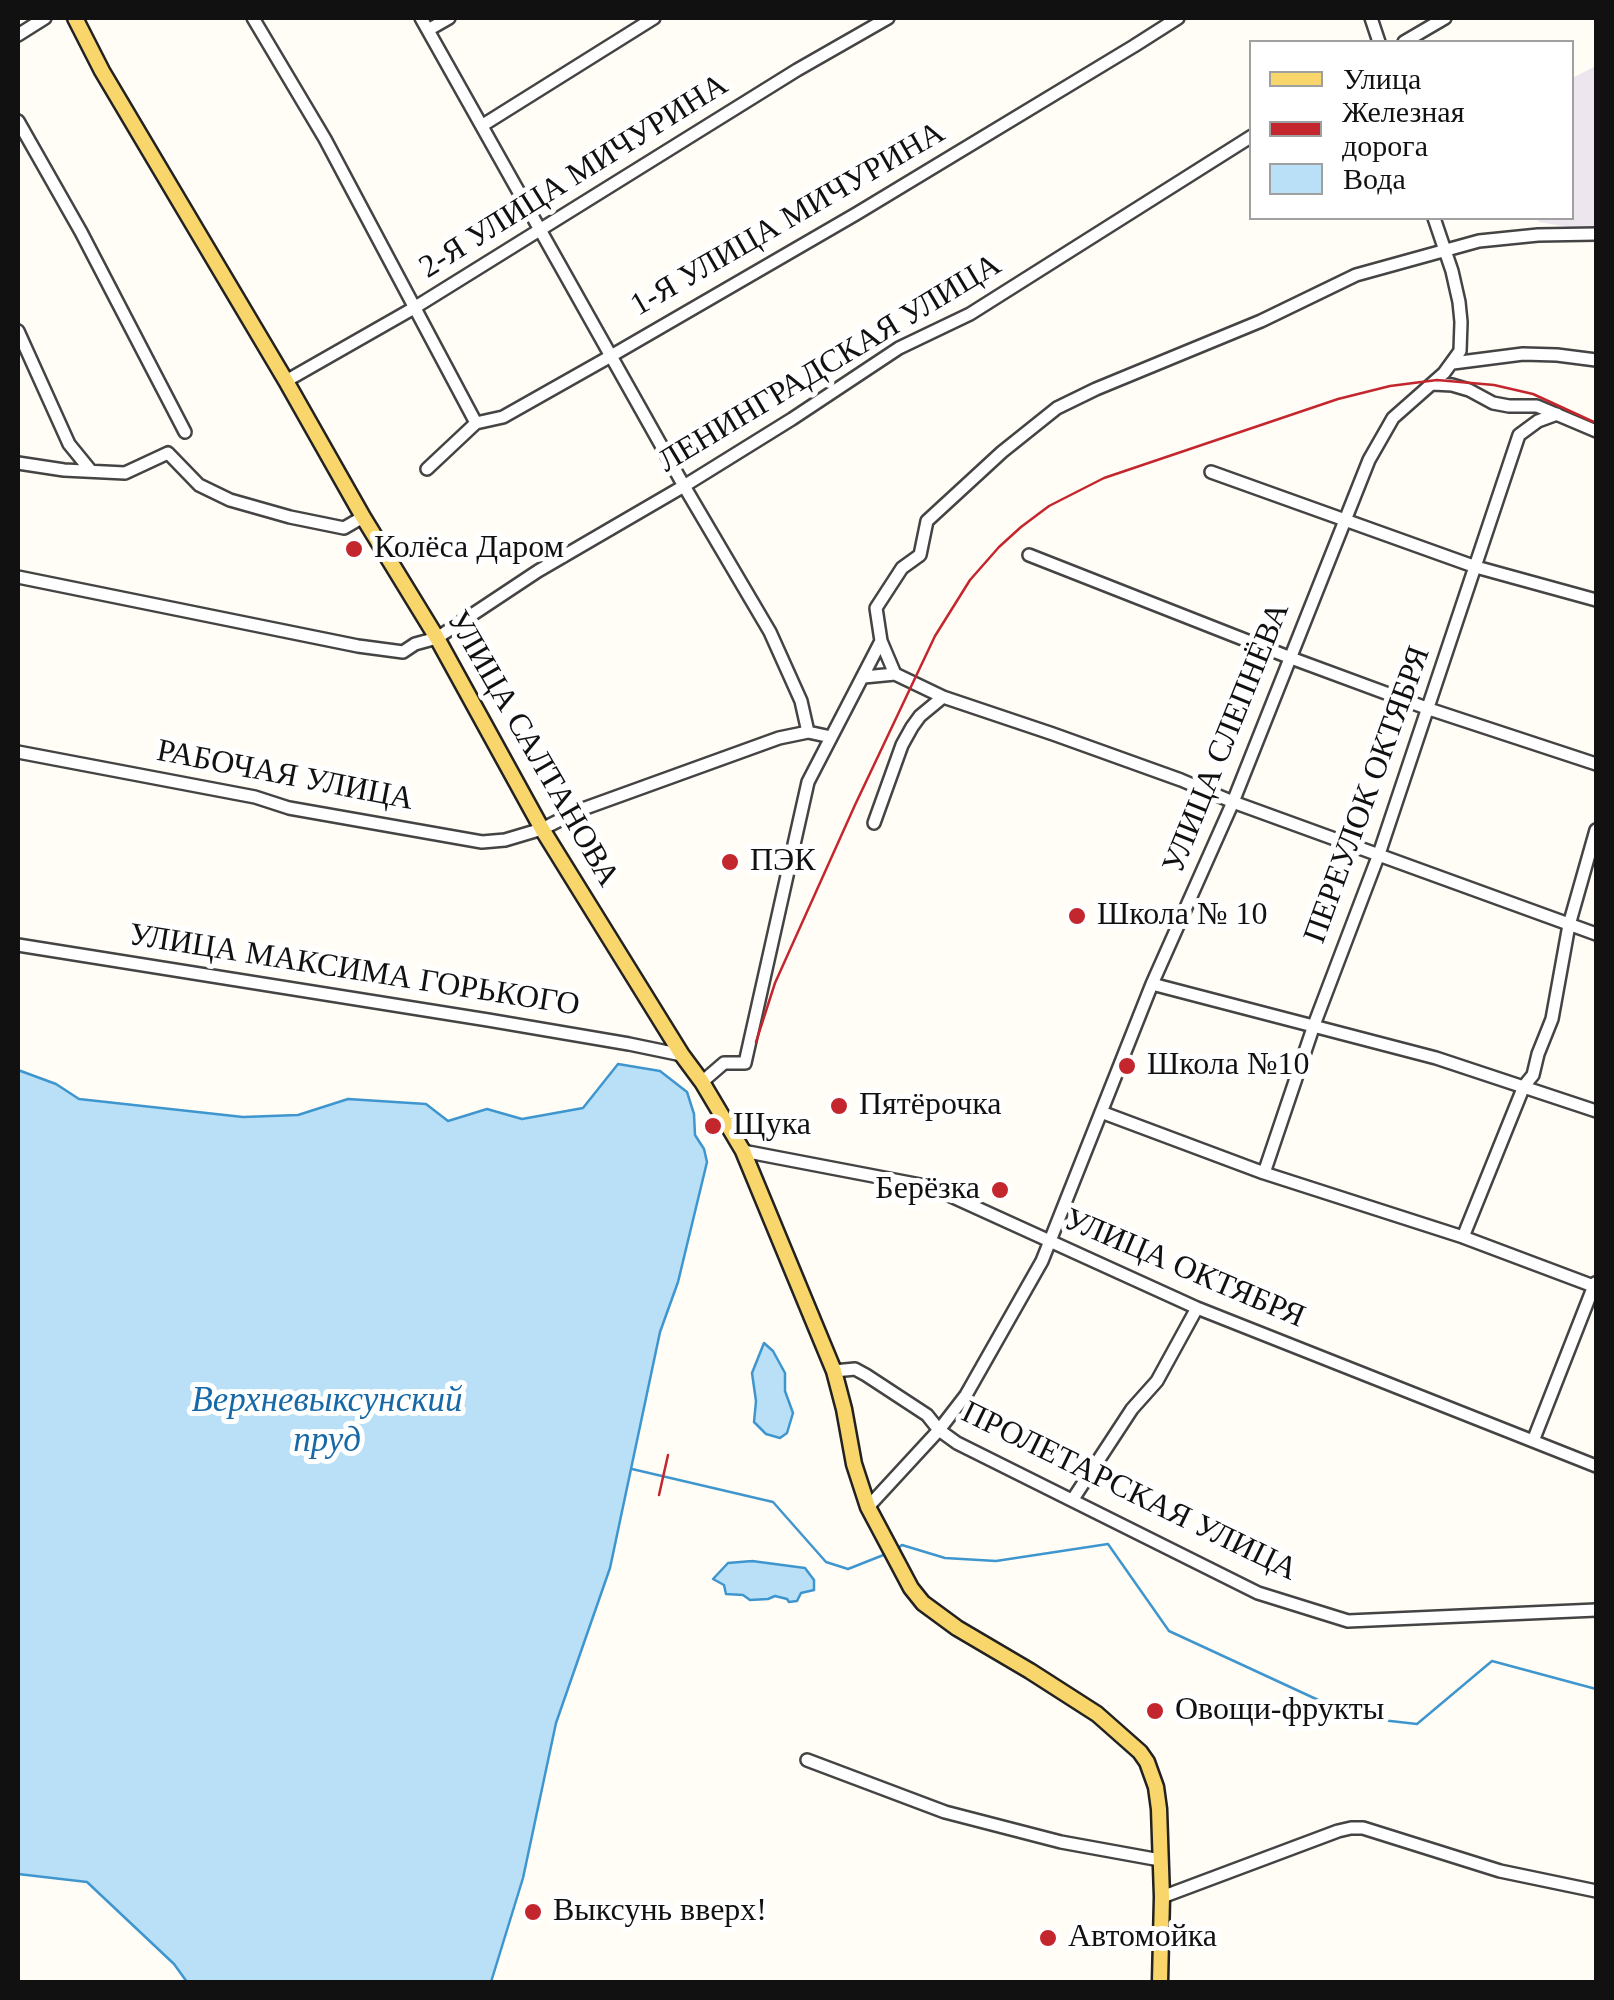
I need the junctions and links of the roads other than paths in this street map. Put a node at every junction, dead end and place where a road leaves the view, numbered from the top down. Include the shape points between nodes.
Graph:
1 (46, 18) edge
2 (75, 18) edge
3 (253, 18) edge
4 (420, 18) edge
5 (449, 18) edge
6 (654, 18) edge
7 (888, 18) edge
8 (1178, 18) edge
9 (1445, 18) edge
10 (428, 30) junction
11 (18, 35) edge
12 (1407, 40) edge
13 (18, 121) edge
14 (482, 125) junction
15 (1249, 138) edge
16 (1435, 220) edge
17 (540, 230) junction
18 (1596, 234) edge
19 (1445, 252) junction
20 (414, 308) junction
21 (18, 332) edge
22 (611, 356) junction
23 (1596, 360) edge
24 (1454, 363) junction
25 (286, 381) junction
26 (1433, 384) junction
27 (1509, 406) junction
28 (1557, 414) junction
29 (476, 423) junction
30 (1596, 431) edge
31 (185, 432) dead end
32 (1520, 434) junction
33 (69, 444) junction
34 (18, 463) edge
35 (427, 469) dead end
36 (64, 470) junction
37 (91, 471) junction
38 (1211, 472) dead end
39 (684, 486) junction
40 (363, 517) junction
41 (1345, 520) junction
42 (1029, 555) dead end
43 (1476, 567) junction
44 (18, 577) edge
45 (1596, 600) edge
46 (437, 638) junction
47 (881, 642) junction
48 (1291, 658) junction
49 (895, 674) junction
50 (864, 677) junction
51 (943, 696) junction
52 (1429, 708) junction
53 (808, 732) junction
54 (831, 737) junction
55 (18, 752) edge
56 (1596, 764) edge
57 (1234, 802) junction
58 (874, 823) dead end
59 (542, 829) junction
60 (1596, 830) edge
61 (1379, 854) junction
62 (1569, 925) junction
63 (1596, 934) edge
64 (18, 945) edge
65 (1152, 984) junction
66 (1314, 1025) junction
67 (682, 1055) junction
68 (702, 1082) junction
69 (1524, 1086) junction
70 (1596, 1111) edge
71 (1102, 1112) junction
72 (742, 1151) junction
73 (1264, 1173) junction
74 (1464, 1237) junction
75 (1051, 1243) junction
76 (1596, 1284) edge
77 (1197, 1308) junction
78 (834, 1372) junction
79 (939, 1430) junction
80 (1533, 1442) junction
81 (1596, 1466) edge
82 (1073, 1499) junction
83 (868, 1507) junction
84 (1596, 1610) edge
85 (807, 1760) dead end
86 (1160, 1860) junction
87 (1596, 1891) edge
88 (1162, 1897) junction
89 (1160, 1982) edge

1 - 11 street
2 - 25 main road, УЛИЦА САЛТАНОВА
3 - 20 street
4 - 10 street
5 - 10 street
6 - 14 street
7 - 17 street, 2-Я УЛИЦА МИЧУРИНА
8 - 22 street, 1-Я УЛИЦА МИЧУРИНА
9 - 12 street
10 - 14 street
13 - 31 street
14 - 17 street
15 - 39 street, ЛЕНИНГРАДСКАЯ УЛИЦА
16 - 19 street
17 - 20 street, 2-Я УЛИЦА МИЧУРИНА
17 - 22 street
18 - 19 street via 1479,240
19 - 24 street via 1462,322
19 - 47 street via 1356,275 1057,408 927,521 920,555 902,568 876,608
20 - 25 street, 2-Я УЛИЦА МИЧУРИНА
20 - 29 street
21 - 33 street
22 - 29 street, 1-Я УЛИЦА МИЧУРИНА via 503,417
22 - 39 street
23 - 24 street via 1523,354
24 - 26 street, УЛИЦА СЛЕПНЁВА
25 - 40 main road, УЛИЦА САЛТАНОВА
26 - 27 street
26 - 41 street, УЛИЦА СЛЕПНЁВА via 1381,436
27 - 28 street
27 - 32 street
28 - 30 street
28 - 32 street
29 - 35 street, 1-Я УЛИЦА МИЧУРИНА
32 - 43 street, ПЕРЕУЛОК ОКТЯБРЯ
33 - 36 street
33 - 37 street
34 - 36 street
36 - 37 street
37 - 40 street via 125,472 168,453 199,485 230,500 344,528
38 - 41 street
39 - 46 street, ЛЕНИНГРАДСКАЯ УЛИЦА
39 - 53 street via 770,632
40 - 46 main road, УЛИЦА САЛТАНОВА
41 - 43 street
41 - 48 street, УЛИЦА СЛЕПНЁВА
42 - 48 street
43 - 45 street
43 - 52 street, ПЕРЕУЛОК ОКТЯБРЯ
44 - 46 street, ЛЕНИНГРАДСКАЯ УЛИЦА via 403,652
46 - 59 main road, УЛИЦА САЛТАНОВА
47 - 49 street
47 - 50 street
48 - 52 street
48 - 57 street, УЛИЦА СЛЕПНЁВА
49 - 50 street
49 - 51 street
50 - 54 street
51 - 57 street
51 - 58 street via 902,745
52 - 56 street
52 - 61 street, ПЕРЕУЛОК ОКТЯБРЯ
53 - 54 street
53 - 59 street, РАБОЧАЯ УЛИЦА
54 - 68 street via 808,782 745,1063 724,1063
55 - 59 street, РАБОЧАЯ УЛИЦА via 482,842
57 - 61 street
57 - 65 street, УЛИЦА СЛЕПНЁВА
59 - 67 main road, УЛИЦА САЛТАНОВА
60 - 62 street
61 - 62 street
61 - 66 street, ПЕРЕУЛОК ОКТЯБРЯ
62 - 63 street
62 - 69 street via 1552,1019
64 - 67 street, УЛИЦА МАКСИМА ГОРЬКОГО
65 - 66 street
65 - 71 street, УЛИЦА СЛЕПНЁВА
66 - 69 street
66 - 73 street, ПЕРЕУЛОК ОКТЯБРЯ
67 - 68 main road, УЛИЦА САЛТАНОВА
68 - 72 main road, УЛИЦА САЛТАНОВА
69 - 70 street
69 - 74 street
71 - 73 street
71 - 75 street, УЛИЦА СЛЕПНЁВА
72 - 75 street, УЛИЦА ОКТЯБРЯ via 930,1187
72 - 78 main road, УЛИЦА САЛТАНОВА
73 - 74 street
74 - 76 street
75 - 77 street, УЛИЦА ОКТЯБРЯ
75 - 79 street, УЛИЦА СЛЕПНЁВА via 966,1395
76 - 80 street
77 - 80 street, УЛИЦА ОКТЯБРЯ
77 - 82 street via 1157,1381
78 - 79 street, ПРОЛЕТАРСКАЯ УЛИЦА via 866,1375 928,1415
78 - 83 main road, УЛИЦА САЛТАНОВА
79 - 82 street, ПРОЛЕТАРСКАЯ УЛИЦА
79 - 83 street, УЛИЦА СЛЕПНЁВА
80 - 81 street, УЛИЦА ОКТЯБРЯ
82 - 84 street, ПРОЛЕТАРСКАЯ УЛИЦА via 1258,1592 1348,1622
83 - 86 main road, УЛИЦА САЛТАНОВА via 924,1603 1097,1714 1140,1752 1156,1787
85 - 86 street via 945,1812
86 - 88 main road, УЛИЦА САЛТАНОВА
87 - 88 street via 1351,1828
88 - 89 main road, УЛИЦА САЛТАНОВА

